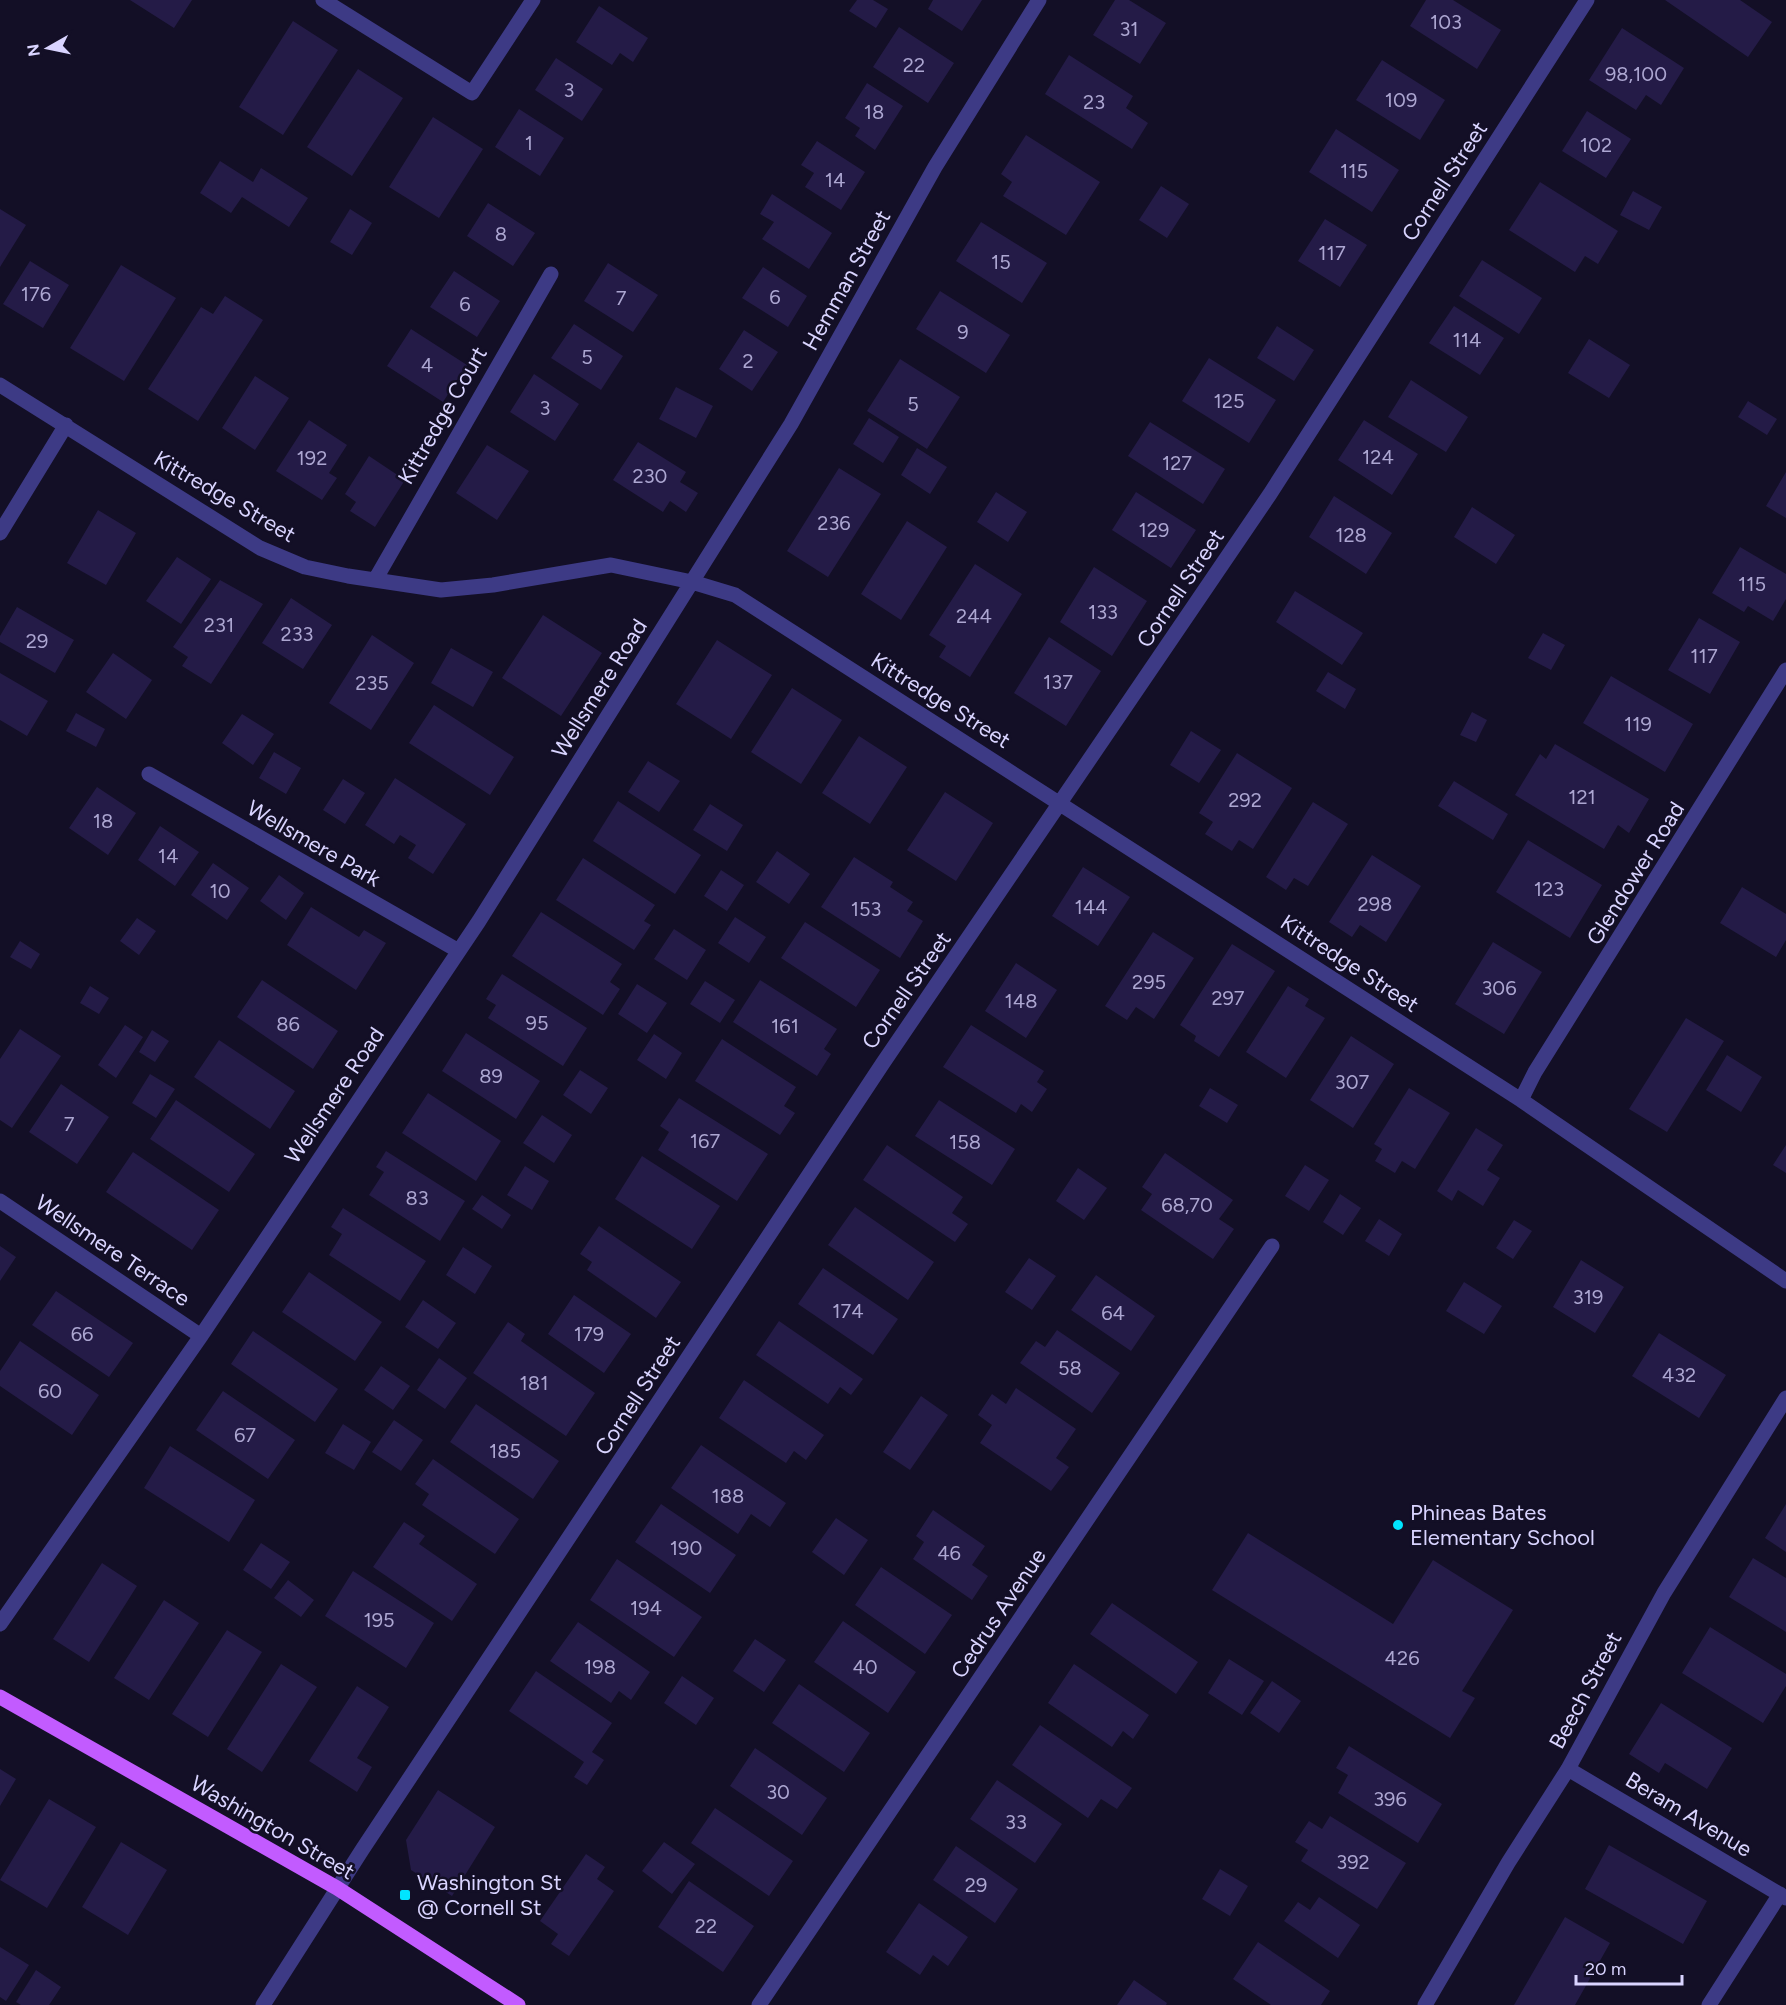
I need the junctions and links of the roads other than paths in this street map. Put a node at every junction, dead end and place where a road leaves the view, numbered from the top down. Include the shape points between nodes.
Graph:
1 (323, 0) edge
2 (533, 0) edge
3 (1039, 0) edge
4 (1587, 0) edge
5 (551, 274) dead end
6 (0, 385) edge
7 (66, 425) junction
8 (0, 533) edge
9 (375, 580) junction
10 (692, 582) junction
11 (1786, 670) edge
12 (149, 774) dead end
13 (1062, 803) junction
14 (457, 951) junction
15 (1521, 1100) junction
16 (0, 1201) edge
17 (1272, 1246) dead end
18 (1786, 1281) edge
19 (201, 1336) junction
20 (1786, 1398) edge
21 (0, 1624) edge
22 (0, 1698) edge
23 (1568, 1769) junction
24 (337, 1888) junction
25 (1783, 1896) edge
26 (263, 2005) edge
27 (518, 2005) edge
28 (759, 2005) edge
29 (1425, 2005) edge
30 (1708, 2005) edge

1 - 2 street via 472,93
3 - 10 street, Hemman Street via 935,167 790,424
4 - 13 street, Cornell Street via 1270,494
5 - 9 street, Kittredge Court
6 - 7 street, Kittredge Street
7 - 8 street
7 - 9 street, Kittredge Street via 260,548 305,567
9 - 10 street, Kittredge Street via 441,590 611,565
10 - 13 street, Kittredge Street via 735,595
10 - 14 street, Wellsmere Road
11 - 15 street, Glendower Road
12 - 14 street, Wellsmere Park
13 - 15 street, Kittredge Street
13 - 24 street, Cornell Street via 883,1063
14 - 19 street, Wellsmere Road
15 - 18 street, Kittredge Street
16 - 19 street, Wellsmere Terrace
17 - 28 street, Cedrus Avenue
19 - 21 street, Wellsmere Road
20 - 23 street, Beech Street via 1664,1593
22 - 24 main road, Washington Street
23 - 25 street, Beram Avenue
23 - 29 street, Beech Street
24 - 26 street, Cornell Street
24 - 27 main road, Washington Street
25 - 30 street

